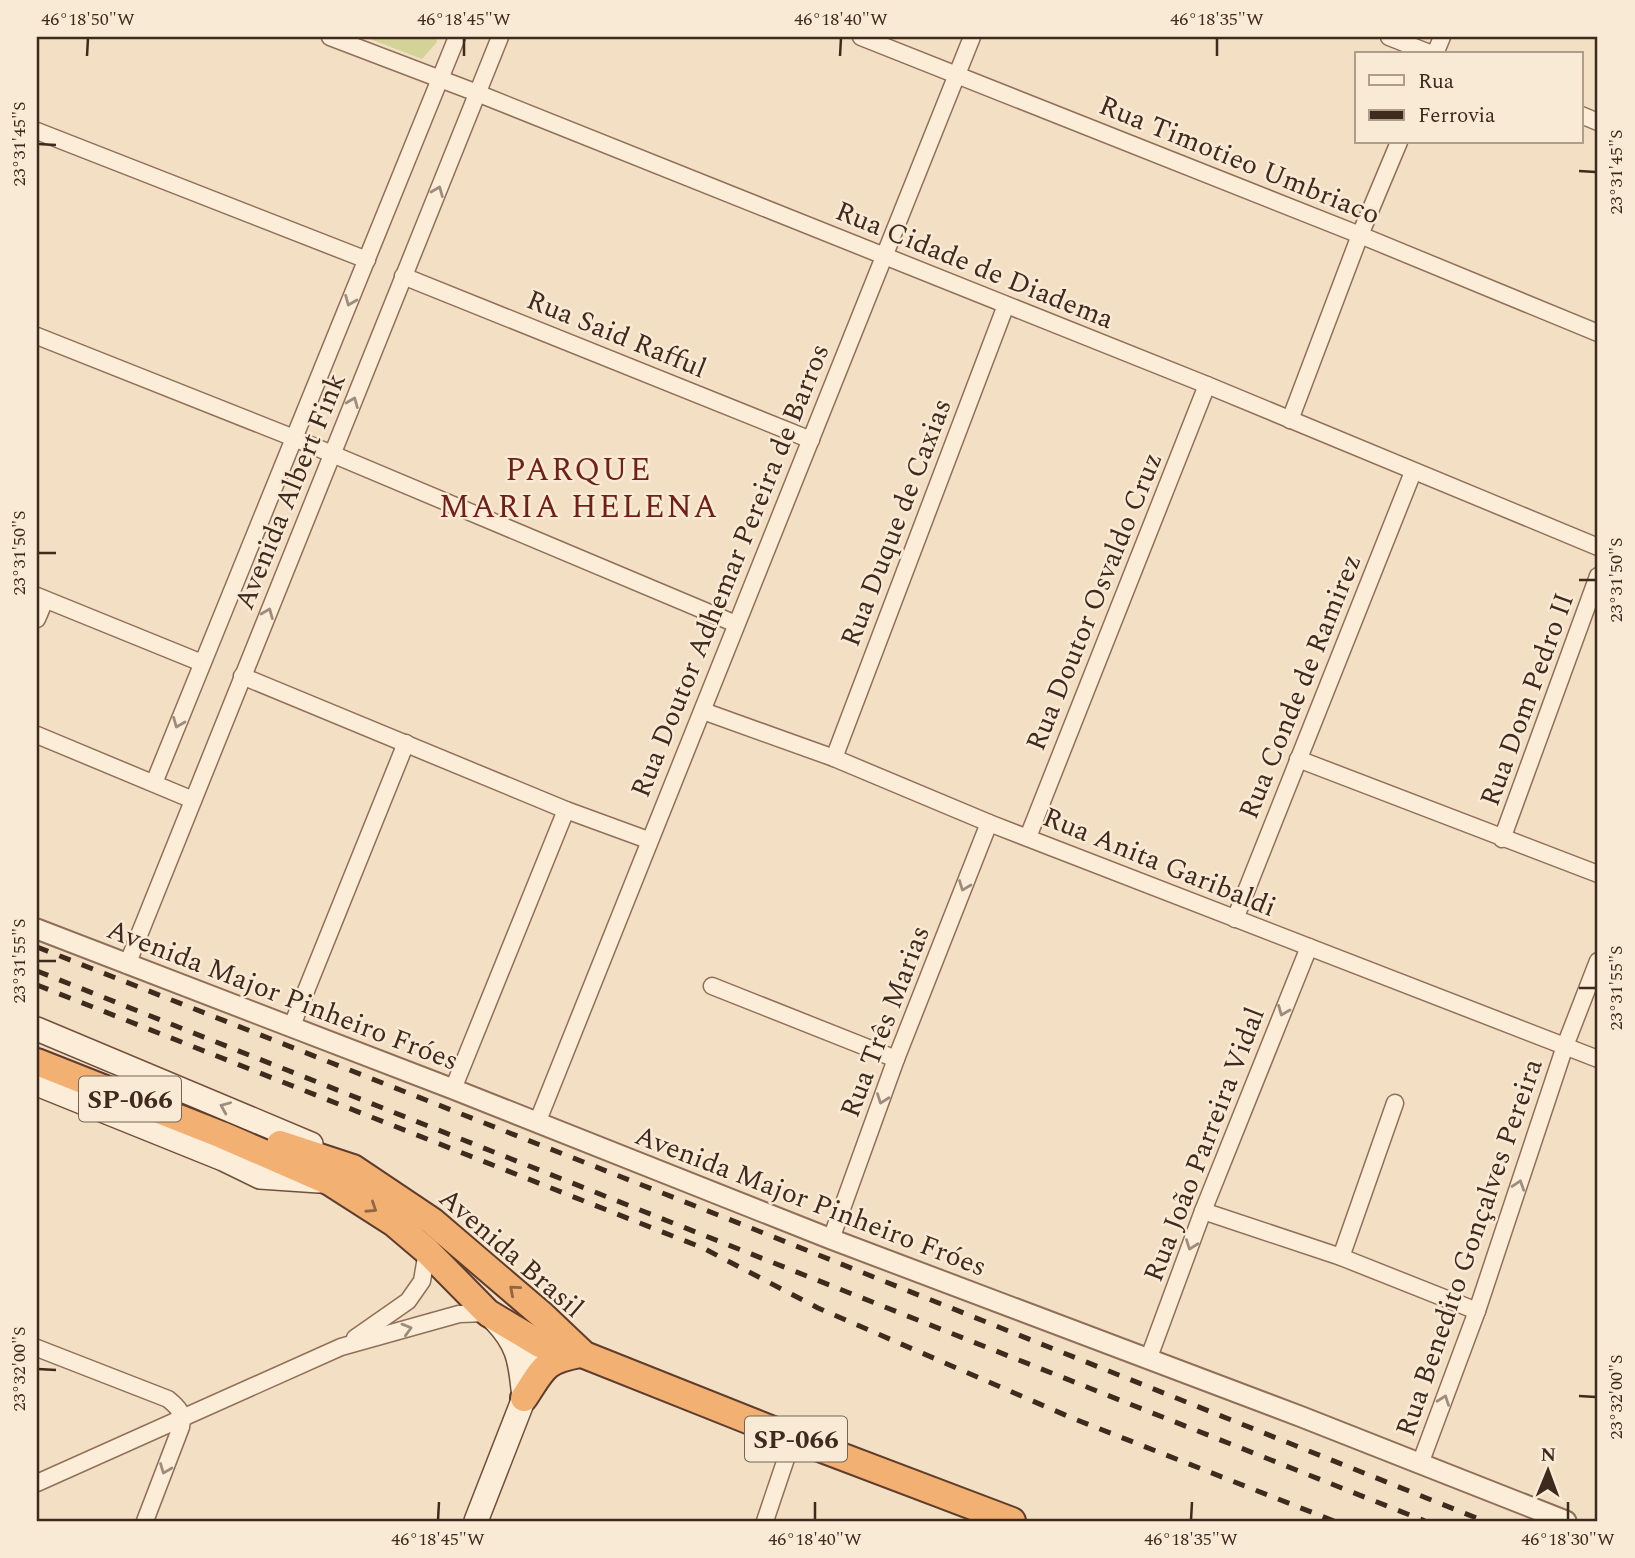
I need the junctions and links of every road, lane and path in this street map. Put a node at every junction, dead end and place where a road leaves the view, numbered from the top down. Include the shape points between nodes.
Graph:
1 (330, 37) edge
2 (457, 37) edge
3 (499, 37) edge
4 (861, 37) edge
5 (972, 37) edge
6 (1389, 37) edge
7 (1428, 52) edge
8 (957, 74) junction
9 (441, 79) junction
10 (477, 93) junction
11 (37, 131) edge
12 (1398, 144) edge
13 (1360, 235) junction
14 (882, 255) junction
15 (367, 260) junction
16 (403, 276) junction
17 (1006, 304) junction
18 (1598, 333) edge
19 (37, 336) edge
20 (1207, 385) junction
21 (1290, 420) junction
22 (294, 438) junction
23 (811, 440) junction
24 (331, 455) junction
25 (1413, 472) junction
26 (1598, 547) edge
27 (1598, 576) edge
28 (41, 598) edge
29 (37, 619) edge
30 (736, 624) junction
31 (202, 663) junction
32 (242, 676) junction
33 (703, 712) junction
34 (37, 735) edge
35 (406, 743) junction
36 (834, 758) junction
37 (1298, 760) junction
38 (154, 783) junction
39 (193, 800) junction
40 (566, 810) junction
41 (989, 823) junction
42 (1028, 836) junction
43 (1502, 839) junction
44 (648, 840) junction
45 (1598, 874) edge
46 (1235, 919) junction
47 (37, 929) edge
48 (1309, 947) junction
49 (1598, 961) edge
50 (127, 965) junction
51 (712, 986) dead end
52 (291, 1028) junction
53 (37, 1030) edge
54 (1565, 1046) junction
55 (37, 1051) edge
56 (896, 1059) junction
57 (1598, 1059) edge
58 (37, 1062) edge
59 (37, 1084) edge
60 (453, 1089) junction
61 (1395, 1103) dead end
62 (537, 1124) junction
63 (224, 1131) junction
64 (353, 1168) junction
65 (330, 1182) junction
66 (1203, 1211) junction
67 (831, 1239) junction
68 (427, 1251) junction
69 (1341, 1257) junction
70 (1477, 1311) junction
71 (488, 1312) junction
72 (542, 1315) junction
73 (540, 1344) junction
74 (341, 1347) junction
75 (37, 1348) edge
76 (582, 1354) junction
77 (1148, 1360) junction
78 (524, 1398) junction
79 (183, 1417) junction
80 (793, 1438) junction
81 (1420, 1464) junction
82 (37, 1483) edge
83 (145, 1521) edge
84 (476, 1521) edge
85 (765, 1521) edge
86 (1012, 1521) edge
87 (1566, 1521) edge

1 - 9 street, Rua Cidade de Diadema
2 - 9 street, Avenida Albert Fink
3 - 10 street, Avenida Albert Fink
4 - 8 street, Rua Timotieo Umbriaco
5 - 8 street, Rua Doutor Adhemar Pereira de Barros
6 - 7 street
8 - 13 street, Rua Timotieo Umbriaco
8 - 14 street, Rua Doutor Adhemar Pereira de Barros
9 - 10 street, Rua Cidade de Diadema
9 - 15 street, Avenida Albert Fink
10 - 14 street, Rua Cidade de Diadema
16 -> 10 street, Avenida Albert Fink
11 - 15 street
12 - 13 street
13 - 18 street, Rua Timotieo Umbriaco
13 - 21 street
14 - 17 street, Rua Cidade de Diadema
14 - 23 street, Rua Doutor Adhemar Pereira de Barros
15 -> 22 street, Avenida Albert Fink
16 - 23 street, Rua Said Rafful
24 -> 16 street, Avenida Albert Fink
17 - 20 street, Rua Cidade de Diadema
17 - 36 street, Rua Duque de Caxias
19 - 22 street
20 - 21 street, Rua Cidade de Diadema
20 - 42 street, Rua Doutor Osvaldo Cruz
21 - 25 street, Rua Cidade de Diadema
22 - 24 street
22 - 31 street, Avenida Albert Fink
23 - 30 street, Rua Doutor Adhemar Pereira de Barros
24 - 30 street
32 -> 24 street, Avenida Albert Fink
25 - 26 street, Rua Cidade de Diadema
25 - 37 street, Rua Conde de Ramirez
27 - 43 street, Rua Dom Pedro II
28 - 29 street
28 - 31 street
30 - 33 street, Rua Doutor Adhemar Pereira de Barros
31 -> 38 street, Avenida Albert Fink
32 - 35 street
32 - 39 street, Avenida Albert Fink
33 - 36 street, Rua Anita Garibaldi
33 - 44 street, Rua Doutor Adhemar Pereira de Barros
34 - 38 street
35 - 40 street
35 - 52 street
36 - 41 street, Rua Anita Garibaldi
37 - 43 street
37 - 46 street, Rua Conde de Ramirez
38 - 39 street
39 - 50 street, Avenida Albert Fink
40 - 44 street
40 - 60 street
41 - 42 street, Rua Anita Garibaldi
41 -> 56 street, Rua Três Marias
42 - 46 street, Rua Anita Garibaldi
43 - 45 street
44 - 62 street, Rua Doutor Adhemar Pereira de Barros
46 - 48 street, Rua Anita Garibaldi
47 - 50 street, Avenida Major Pinheiro Fróes
48 - 54 street, Rua Anita Garibaldi
48 -> 66 street, Rua João Parreira Vidal
49 - 54 street, Rua Benedito Gonçalves Pereira
50 - 52 street, Avenida Major Pinheiro Fróes
51 - 56 street
52 - 60 street, Avenida Major Pinheiro Fróes
64 -> 53 main road, Avenida Brasil via 289,1134
54 - 57 street, Rua Anita Garibaldi
70 -> 54 street, Rua Benedito Gonçalves Pereira
55 - 63 highway
56 -> 67 street, Rua Três Marias
58 - 63 highway, SP-066
59 - 65 main road, Avenida Brasil via 260,1177
60 - 62 street, Avenida Major Pinheiro Fróes
61 - 69 street
62 - 67 street, Avenida Major Pinheiro Fróes
63 - 64 highway, Avenida Brasil
63 - 65 highway, Avenida Brasil / SP-066
72 -> 64 highway, Avenida Brasil via 432,1221
65 -> 68 highway, Avenida Brasil / SP-066 via 394,1223
66 - 69 street
66 -> 77 street, Rua João Parreira Vidal
67 - 77 street, Avenida Major Pinheiro Fróes
68 - 71 highway, Avenida Brasil / SP-066
68 - 74 street via 422,1280 408,1301
69 - 70 street
81 -> 70 street, Rua Benedito Gonçalves Pereira
71 - 73 highway, Avenida Brasil / SP-066
74 -> 71 street via 459,1314
71 - 78 main road via 516,1348
72 - 73 highway
72 - 76 highway, Avenida Brasil
73 - 76 highway, Avenida Brasil / SP-066
73 - 78 main road
74 - 79 street
75 - 79 street via 168,1399
76 - 78 highway via 549,1362
76 - 80 highway, SP-066
77 - 81 street, Avenida Major Pinheiro Fróes
78 - 84 main road
79 - 82 street
79 -> 83 street
80 - 85 street
80 - 86 highway, SP-066
81 - 87 street, Avenida Major Pinheiro Fróes

